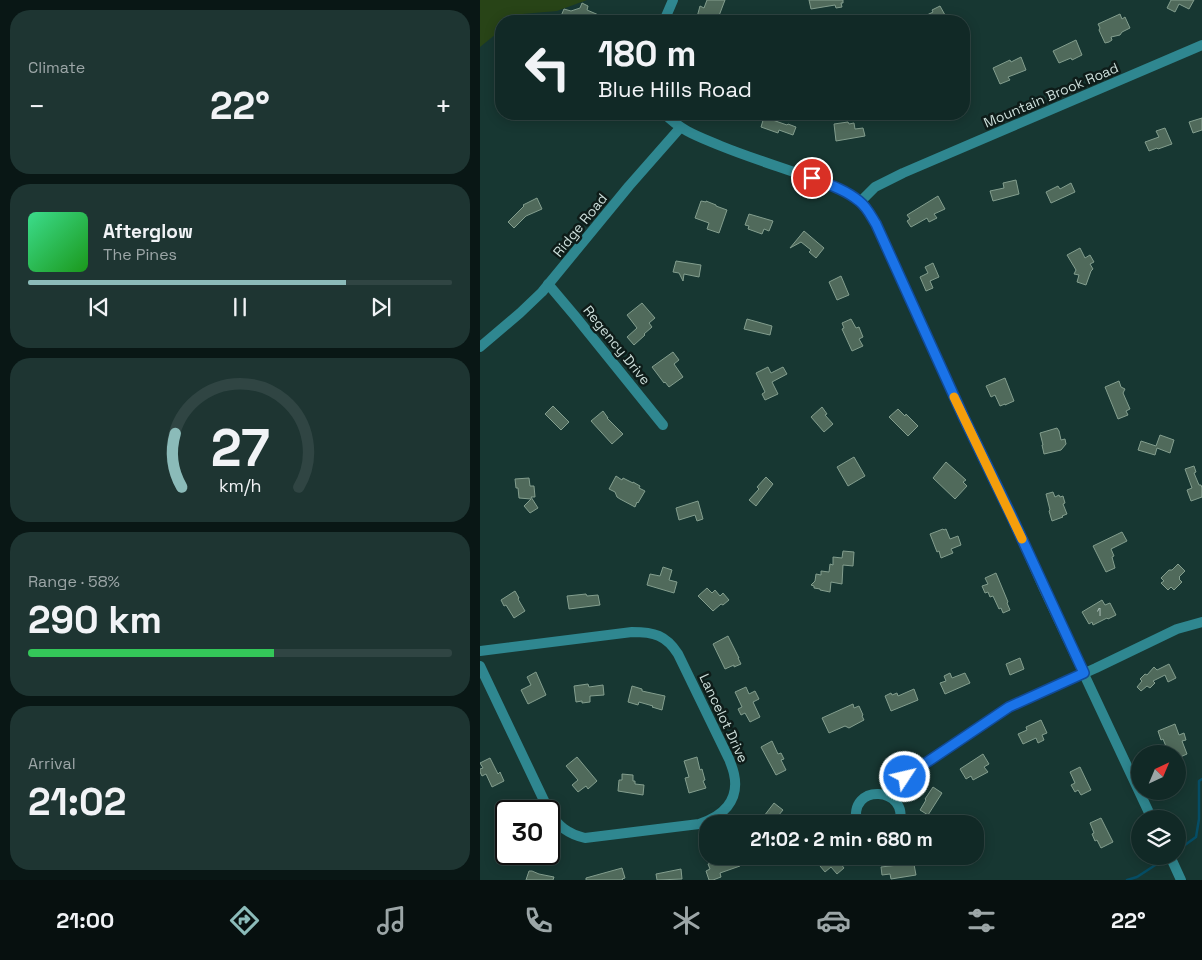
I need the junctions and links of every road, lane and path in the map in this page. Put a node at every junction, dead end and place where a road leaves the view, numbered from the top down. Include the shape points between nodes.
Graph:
1 (673, 0) edge
2 (667, 15) edge
3 (1202, 45) edge
4 (671, 120) edge
5 (680, 128) junction
6 (860, 202) junction
7 (548, 284) junction
8 (480, 347) edge
9 (663, 425) dead end
10 (1202, 622) edge
11 (480, 651) edge
12 (480, 666) edge
13 (1084, 673) junction
14 (887, 795) junction
15 (544, 800) edge
16 (1148, 810) edge
17 (855, 815) edge
18 (900, 815) edge
19 (560, 827) edge
20 (1174, 865) edge
21 (1181, 880) edge

1 - 2 street
3 - 6 street, Mountain Brook Road via 903,173 875,187
4 - 5 street
5 - 6 street via 736,152 825,183
5 - 7 street, Ridge Road
6 - 13 street via 876,224
7 - 8 street, Ridge Road
7 - 9 street, Regency Drive
10 - 13 street via 1177,629
11 - 19 street, Lancelot Drive via 632,632 660,636 672,644 678,654 729,759 734,774 733,796 720,814 706,822 585,838
12 - 15 street, Lancelot Drive
13 - 14 street via 1009,707 905,777
13 - 16 street
14 - 17 street via 880,793 865,797 856,808
14 - 18 street via 898,805
20 - 21 street

